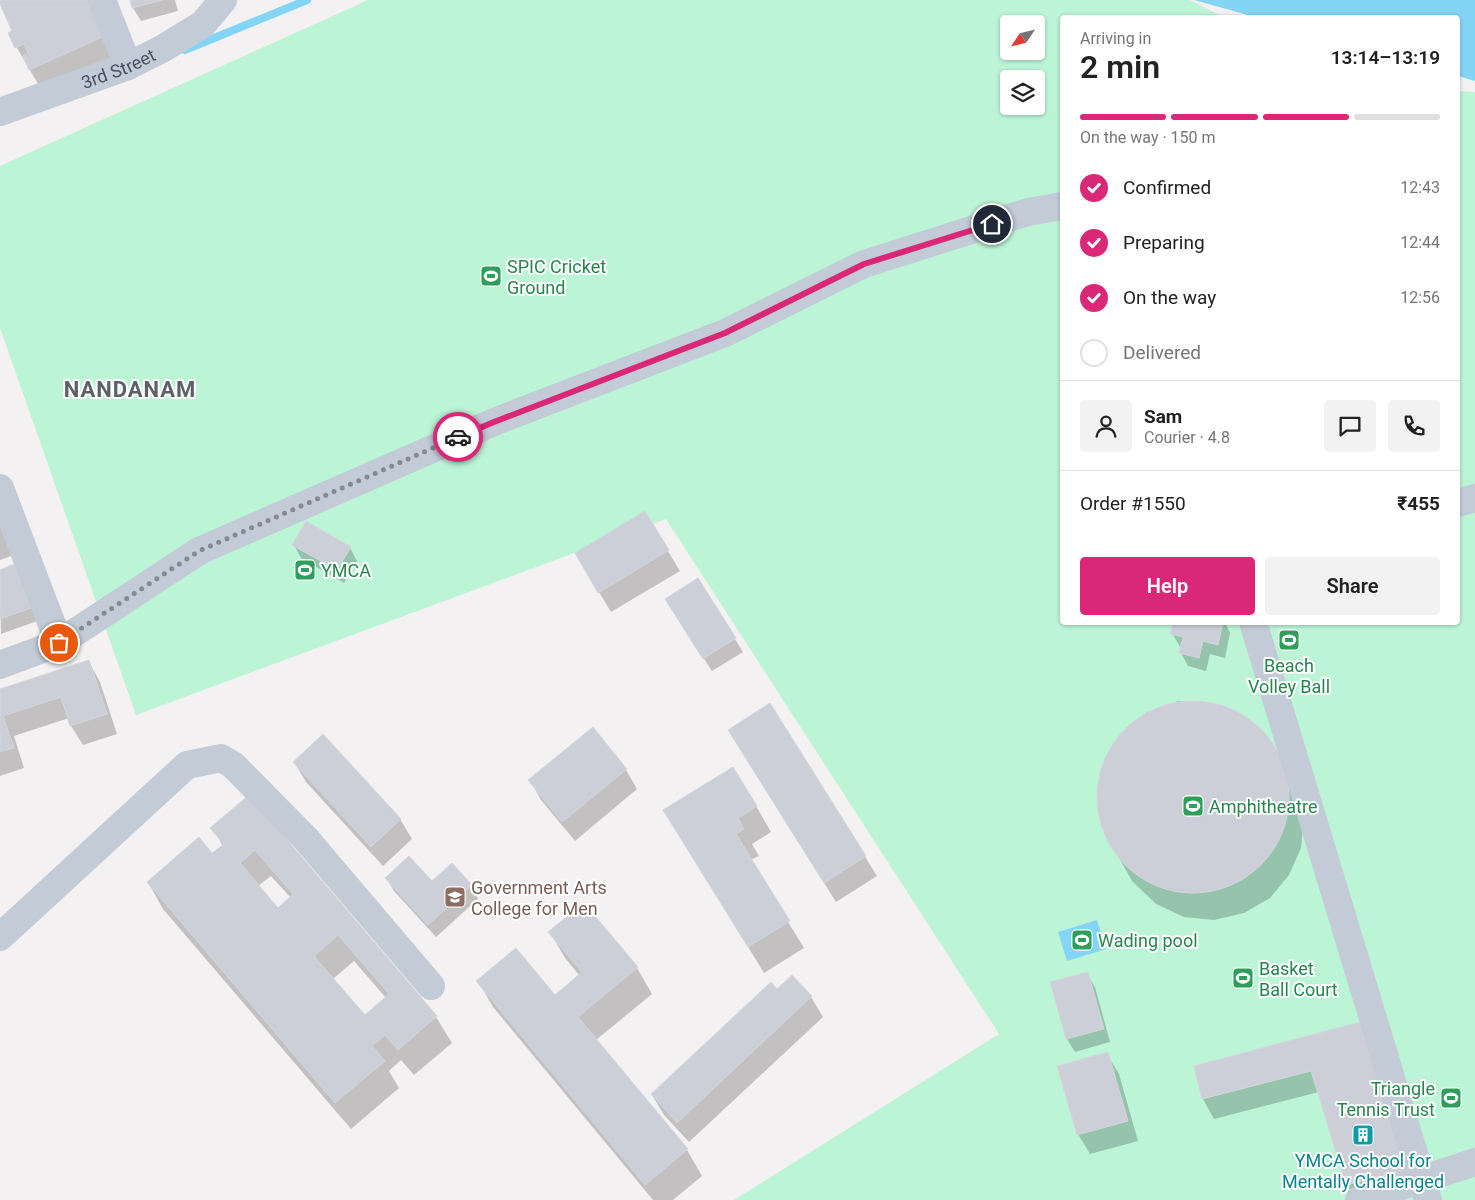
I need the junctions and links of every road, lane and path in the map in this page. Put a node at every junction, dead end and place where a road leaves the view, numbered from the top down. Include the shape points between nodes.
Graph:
1 (102, 0) edge
2 (223, 0) edge
3 (128, 66) junction
4 (0, 112) edge
5 (1060, 206) edge
6 (0, 488) edge
7 (1475, 498) edge
8 (1460, 502) edge
9 (1254, 625) edge
10 (59, 643) junction
11 (0, 665) edge
12 (0, 937) edge
13 (431, 986) dead end
14 (1475, 1162) edge
15 (1425, 1190) edge
16 (1359, 1200) edge

1 - 3 street
2 - 3 street, 3rd Street via 203,24
3 - 4 street, 3rd Street
5 - 10 street via 1028,212 864,264 725,333 494,422 199,551
6 - 10 street
7 - 8 street
9 - 15 street
10 - 11 street
12 - 13 street via 187,765 221,758 232,765 306,839
14 - 15 street
15 - 16 street

